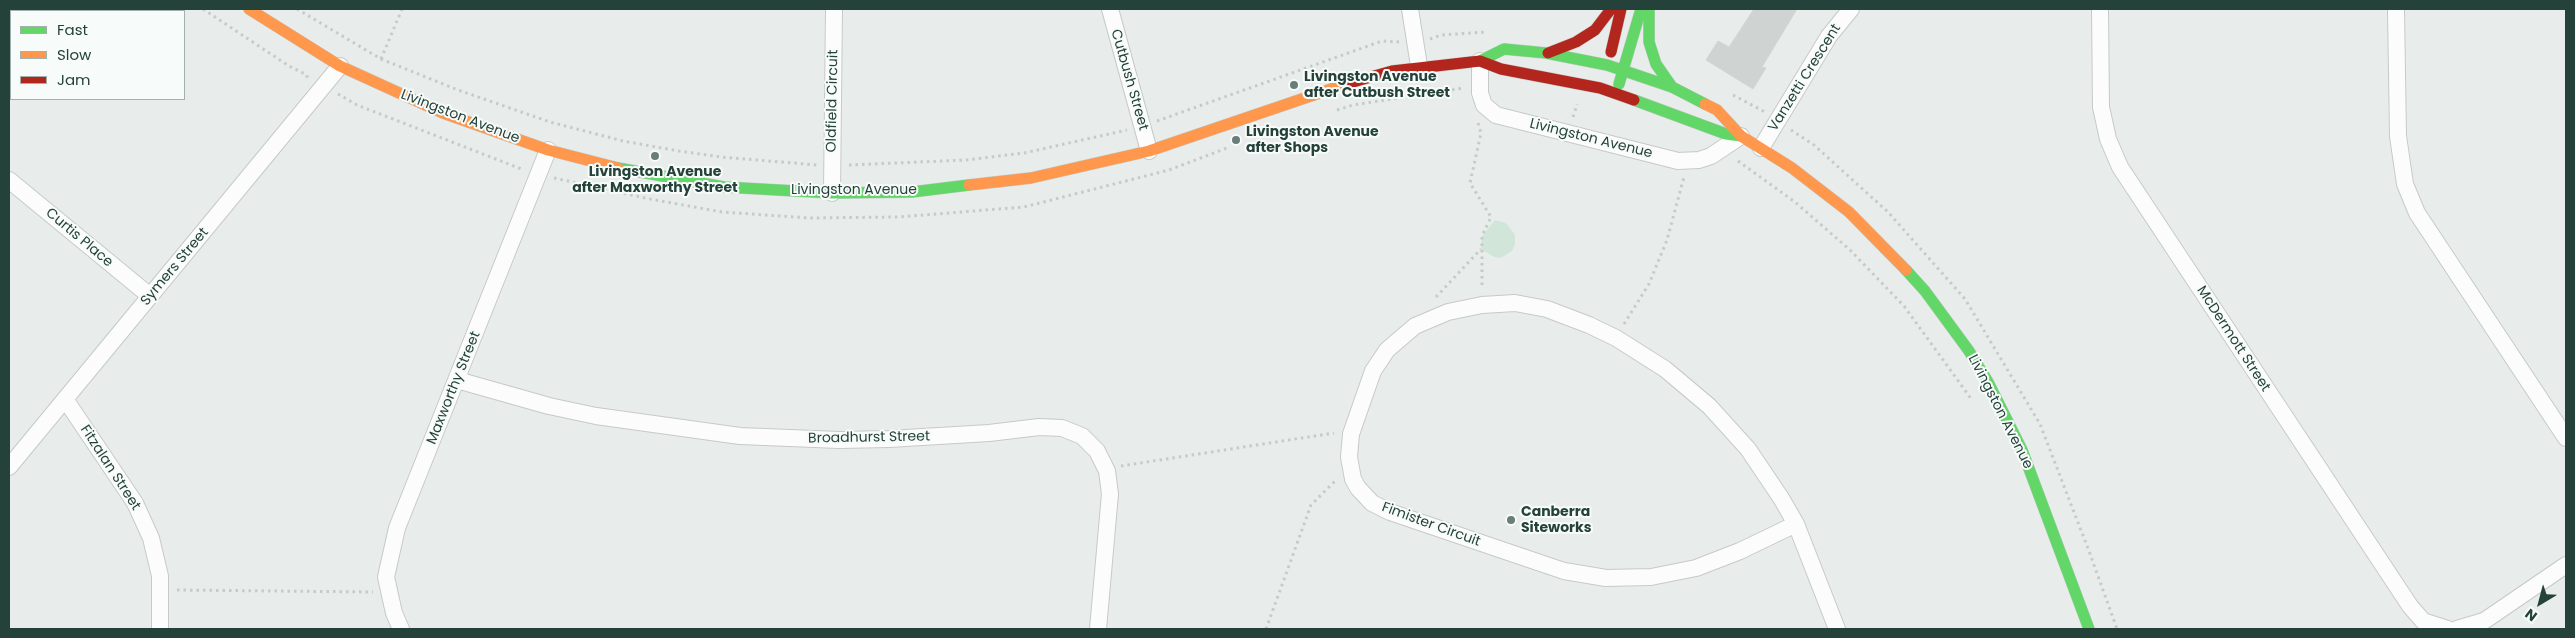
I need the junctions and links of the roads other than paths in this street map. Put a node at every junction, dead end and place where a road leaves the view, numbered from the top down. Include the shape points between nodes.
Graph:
1 (249, 9) edge
2 (834, 9) edge
3 (1110, 9) edge
4 (1410, 9) edge
5 (1611, 9) edge
6 (1621, 9) edge
7 (1641, 9) edge
8 (1649, 9) edge
9 (1851, 9) edge
10 (2100, 9) edge
11 (2396, 9) edge
12 (1546, 53) junction
13 (1480, 61) junction
14 (1607, 65) junction
15 (340, 66) junction
16 (1419, 66) junction
17 (1623, 70) junction
18 (1672, 87) junction
19 (1600, 88) junction
20 (1617, 93) junction
21 (1741, 136) junction
22 (1761, 148) junction
23 (548, 150) junction
24 (1149, 151) junction
25 (9, 180) edge
26 (832, 193) junction
27 (150, 296) junction
28 (457, 380) junction
29 (65, 399) junction
30 (2566, 438) edge
31 (9, 467) edge
32 (1796, 524) junction
33 (2566, 565) edge
34 (160, 629) edge
35 (401, 629) edge
36 (1098, 629) edge
37 (1836, 629) edge
38 (2089, 629) edge
39 (2448, 629) edge
40 (2457, 629) edge

1 - 15 street, Livingston Avenue
2 - 26 street, Oldfield Circuit
3 - 24 street, Cutbush Street
4 - 16 street
5 - 12 street via 1595,30 1576,42
6 - 14 street
7 - 17 street
8 - 18 street via 1649,42 1656,64
9 - 22 street, Vanzetti Crescent via 1829,36
10 - 39 street, McDermott Street via 2101,107 2108,139 2120,168 2410,606 2423,621
11 - 30 street via 2398,136 2405,184 2417,213
12 - 13 street, Livingston Avenue via 1504,49
12 - 14 street, Livingston Avenue
13 - 16 street, Livingston Avenue
13 - 19 street, Livingston Avenue via 1501,69
13 - 21 street, Livingston Avenue via 1480,84 1484,105 1489,111 1678,161 1699,160 1722,151
14 - 17 street, Livingston Avenue
14 - 19 street
15 - 23 street, Livingston Avenue via 442,113
15 - 27 street, Symers Street
16 - 24 street, Livingston Avenue via 1338,86
17 - 18 street, Livingston Avenue
17 - 20 street
18 - 21 street, Livingston Avenue via 1717,110
19 - 20 street, Livingston Avenue
20 - 21 street, Livingston Avenue via 1726,134
21 - 22 street, Livingston Avenue
22 - 38 street, Livingston Avenue via 1849,212 1876,237 1925,291 1969,350 2022,450
23 - 26 street, Livingston Avenue via 618,168 715,185
23 - 28 street, Maxworthy Street
24 - 26 street, Livingston Avenue via 1101,164 991,184 912,192
25 - 27 street, Curtis Place
27 - 29 street, Symers Street
28 - 35 street, Maxworthy Street via 397,528 388,561 388,592
28 - 36 street, Broadhurst Street via 596,416 740,436 888,440 1040,427 1062,428 1082,436 1097,451 1106,468 1110,494
29 - 31 street, Symers Street
29 - 34 street, Fitzalan Street via 135,503 151,538 160,590
32 - 32 street, Fimister Circuit via 1748,449 1716,413 1665,369 1616,338 1547,309 1515,303 1482,304 1448,312 1415,326 1386,350 1373,371 1352,430 1349,457 1352,471 1358,488 1372,503 1390,512 1564,570 1606,578 1651,577 1696,568 1740,552
32 - 37 street, Fimister Circuit
33 - 40 street via 2484,621

